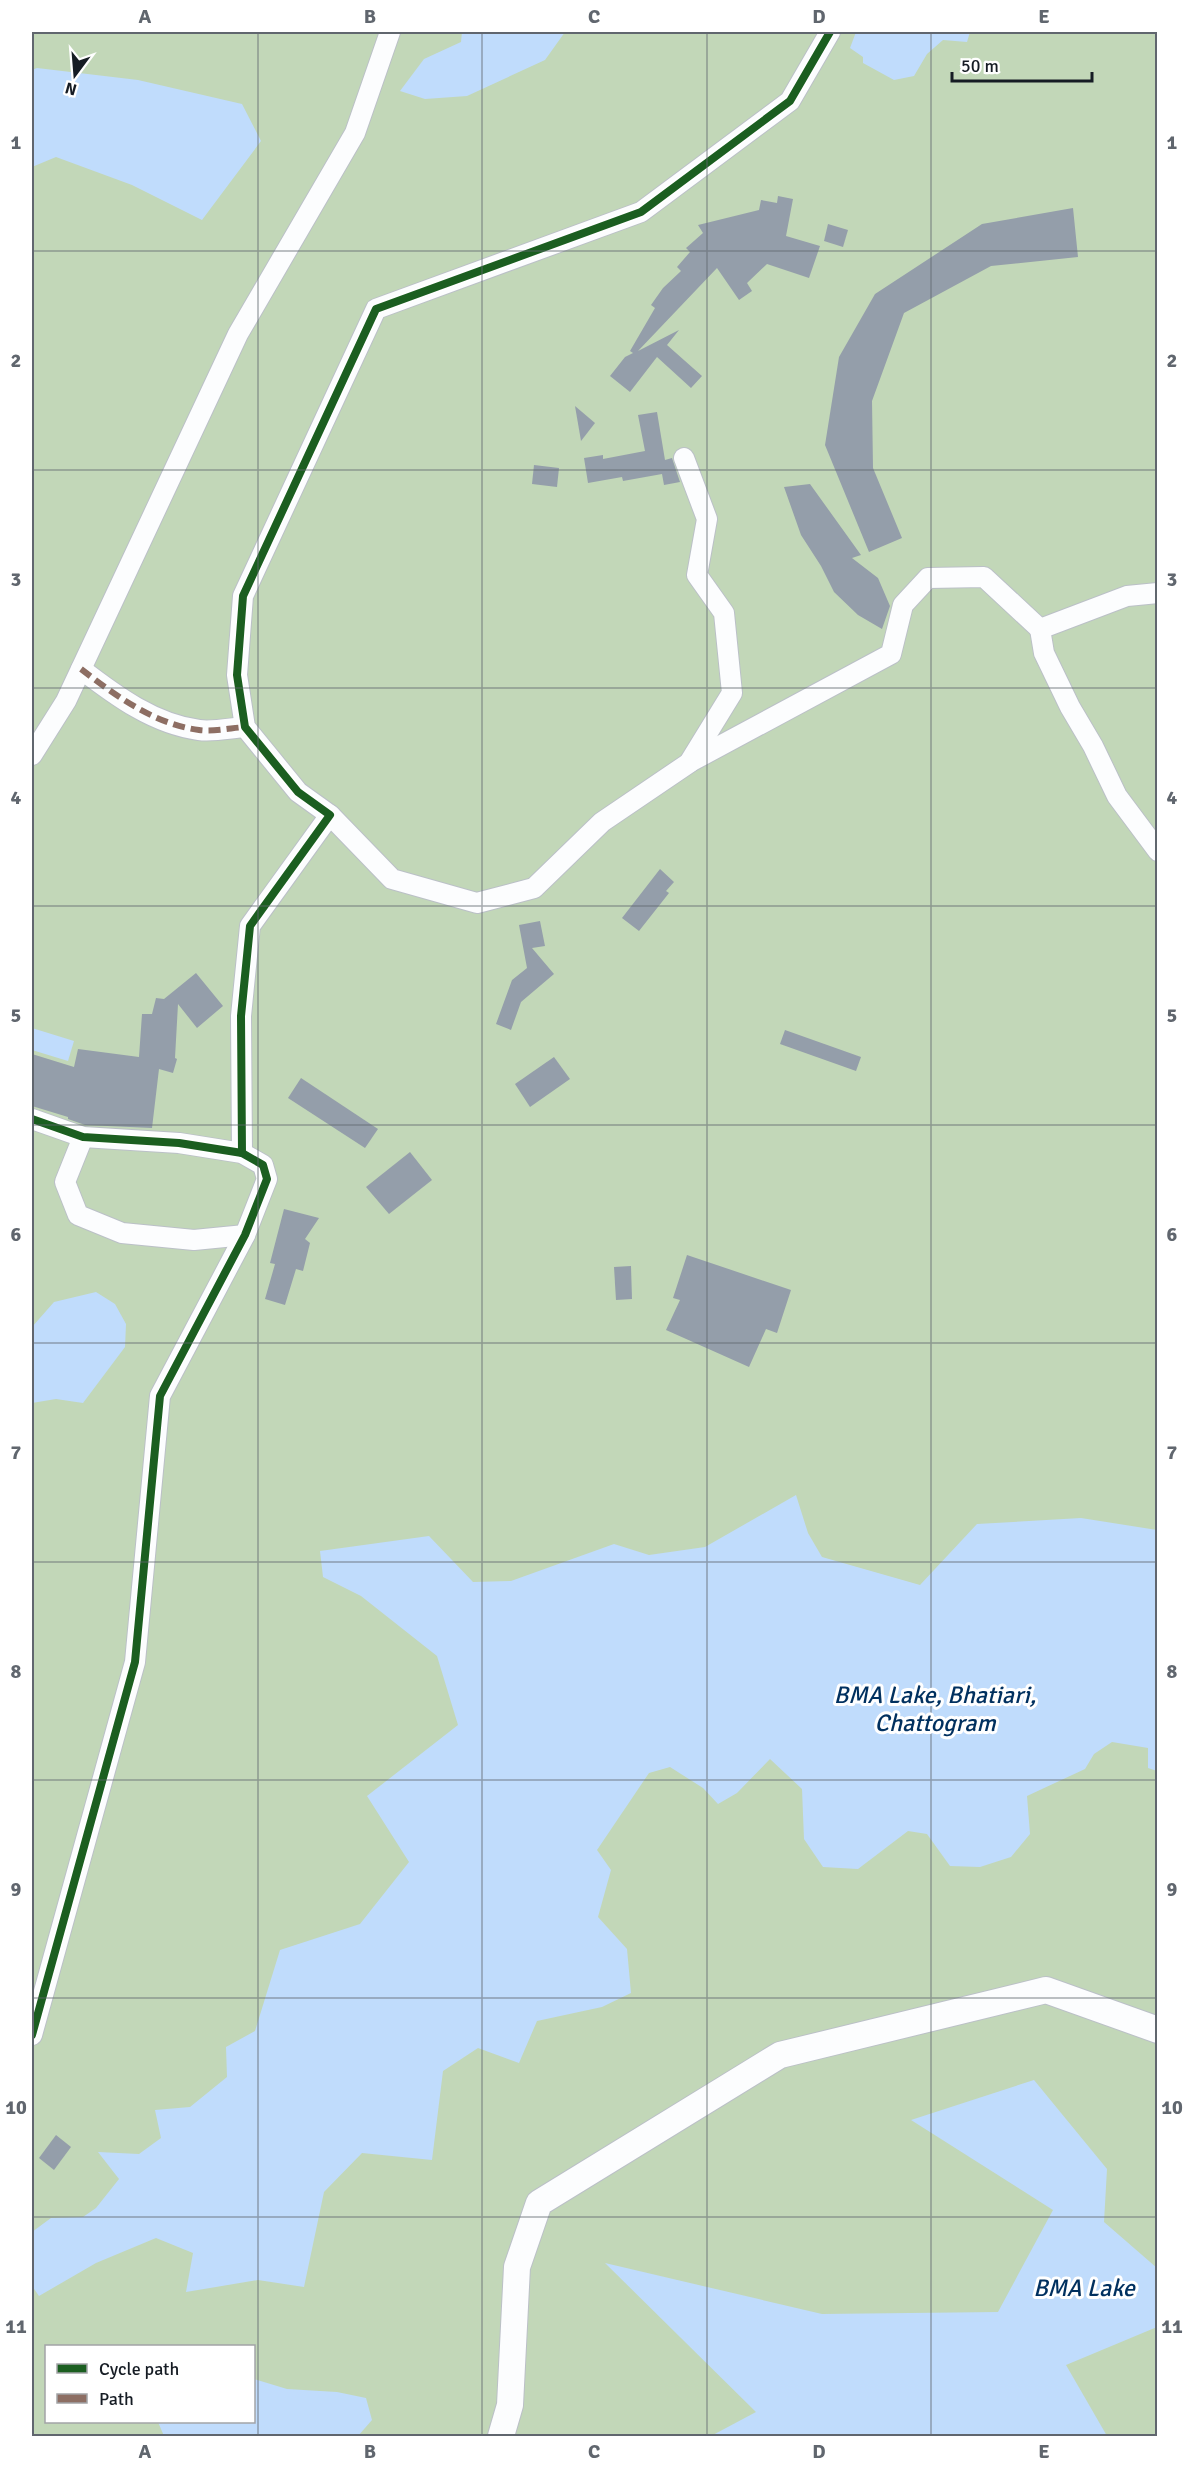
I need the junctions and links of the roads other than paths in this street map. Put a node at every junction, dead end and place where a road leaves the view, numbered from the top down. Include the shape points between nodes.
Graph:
1 (390, 32) edge
2 (830, 32) edge
3 (684, 458) dead end
4 (1158, 593) edge
5 (1040, 629) junction
6 (81, 669) junction
7 (245, 727) junction
8 (32, 755) edge
9 (689, 763) junction
10 (330, 815) junction
11 (1158, 851) edge
12 (32, 1119) edge
13 (83, 1137) junction
14 (242, 1154) junction
15 (244, 1235) junction
16 (1158, 2030) edge
17 (32, 2036) edge
18 (501, 2436) edge

1 - 6 street via 355,133 238,334
2 - 7 street via 790,101 640,212 376,309 243,596 237,675
3 - 9 street via 707,519 697,575 724,613 732,693
4 - 5 street via 1127,596
5 - 9 street via 984,577 928,578 903,605 891,654
5 - 11 street via 1044,653 1117,796
6 - 7 street via 118,698 160,719 200,731
6 - 8 street
7 - 10 street via 298,792
9 - 10 street via 602,822 534,888 477,903 392,879
10 - 14 street via 250,926 241,1016
12 - 13 street
13 - 14 street via 179,1143
13 - 15 street via 65,1182 78,1215 122,1233 194,1240
14 - 15 street via 263,1165 267,1179
15 - 17 street via 160,1396 135,1662
16 - 18 main road via 1046,1990 780,2055 539,2203 517,2267 510,2405

